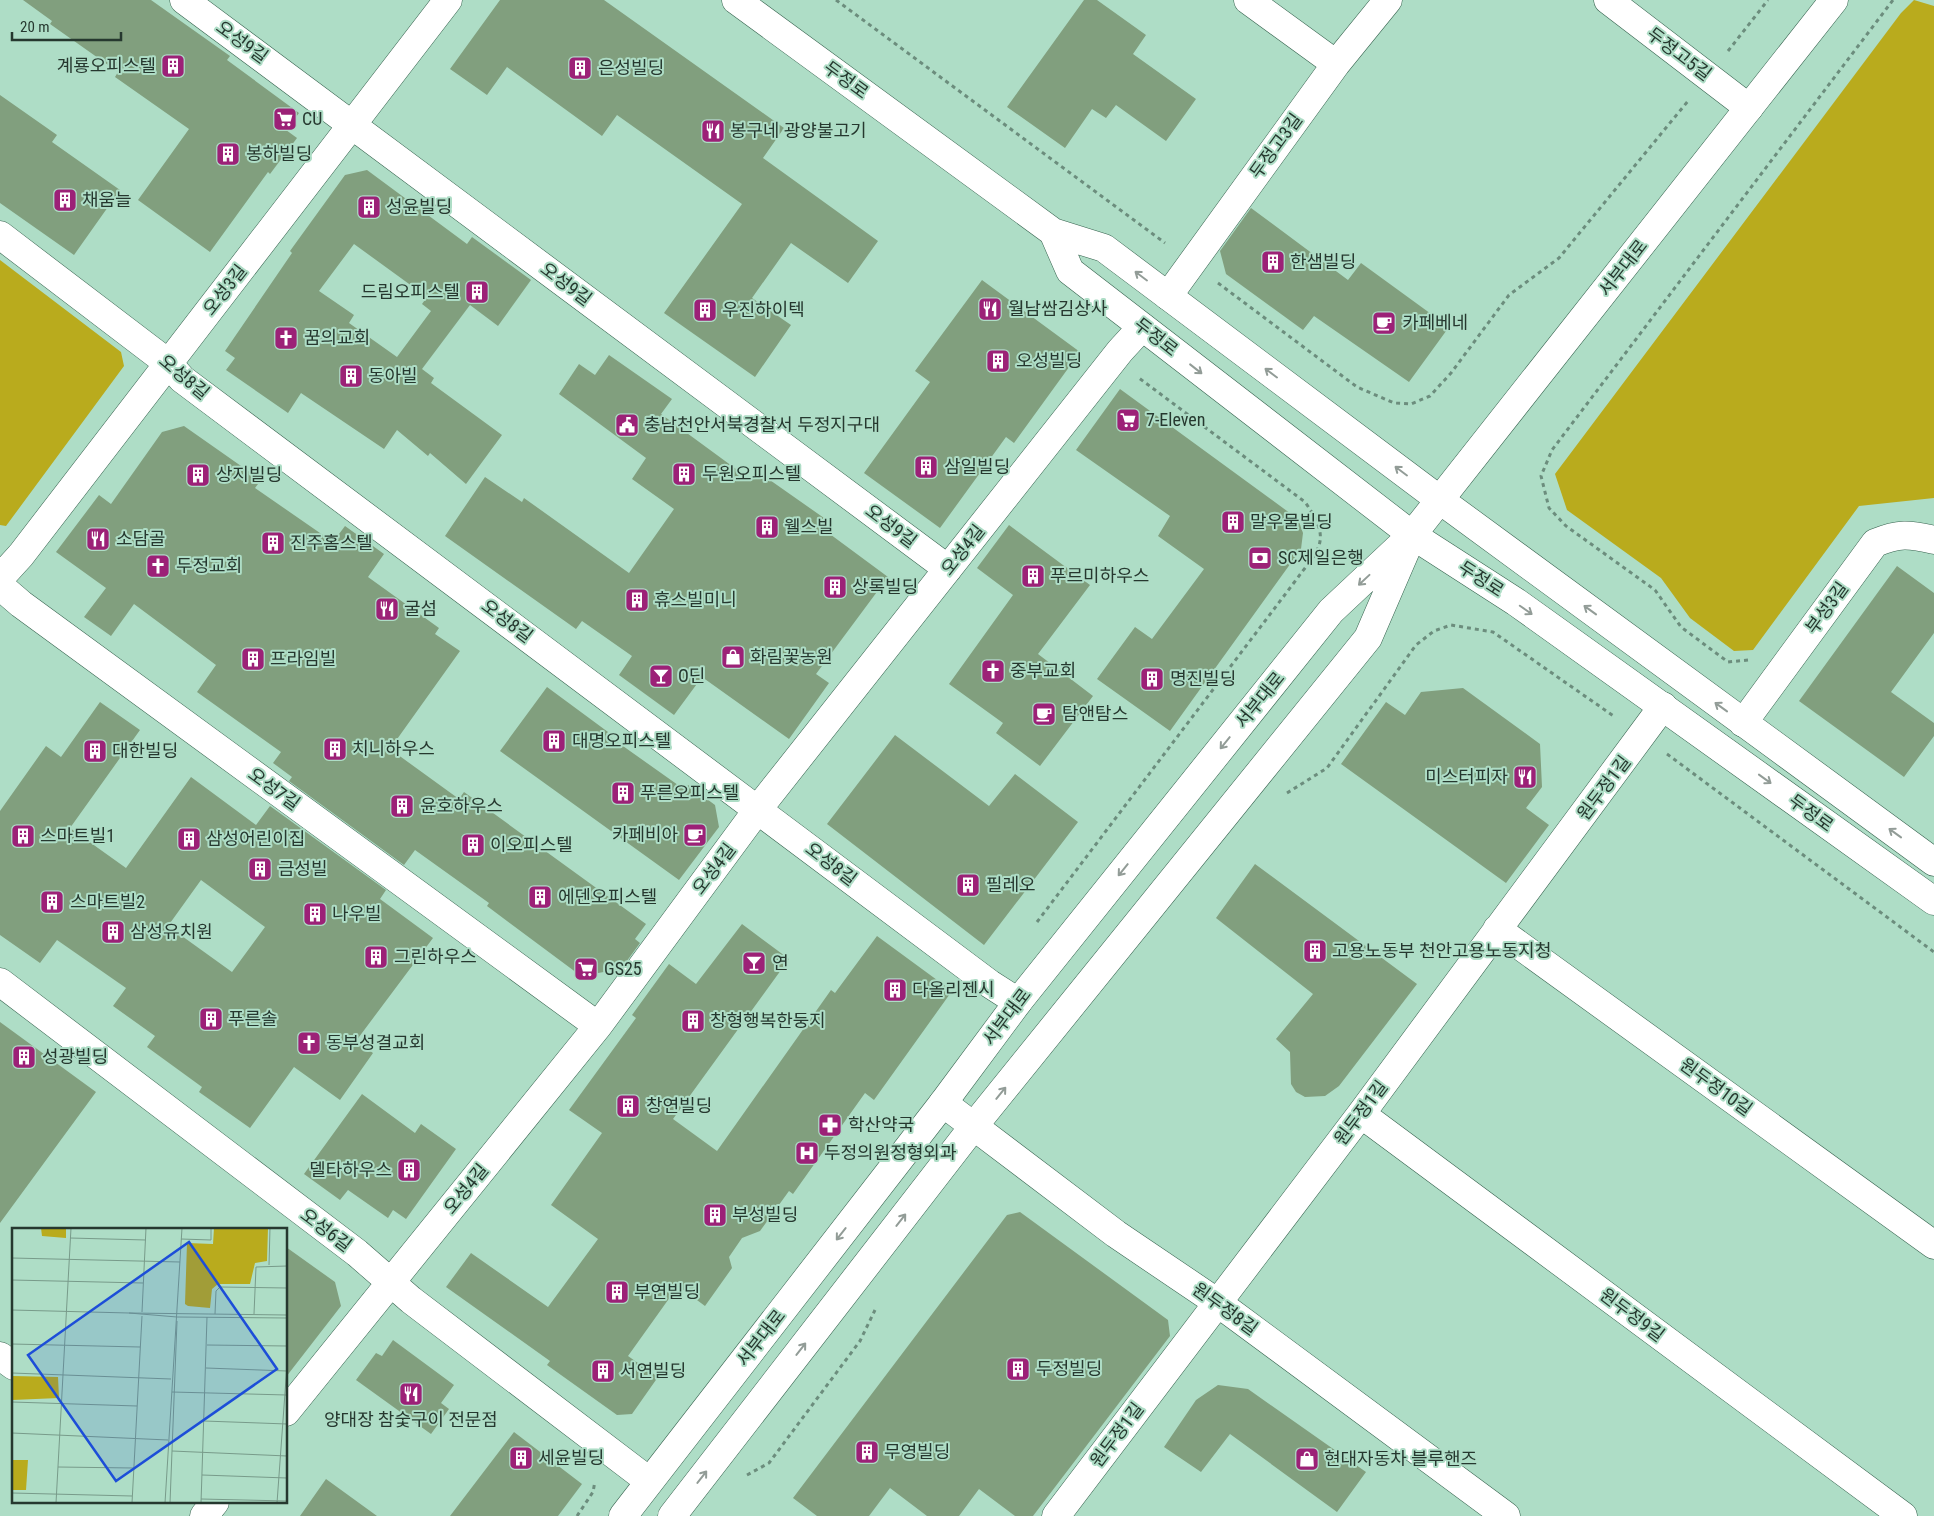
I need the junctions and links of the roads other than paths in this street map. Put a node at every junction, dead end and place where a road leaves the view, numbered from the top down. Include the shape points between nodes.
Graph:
1 (184, 0) edge
2 (448, 0) edge
3 (736, 0) edge
4 (1248, 0) edge
5 (1388, 0) edge
6 (1608, 0) edge
7 (1834, 0) edge
8 (1336, 64) junction
9 (1749, 108) junction
10 (352, 124) junction
11 (1053, 232) junction
12 (0, 235) edge
13 (1168, 296) junction
14 (1142, 326) junction
15 (168, 363) junction
16 (1440, 500) junction
17 (1412, 535) junction
18 (1934, 540) edge
19 (948, 569) junction
20 (0, 578) edge
21 (0, 586) edge
22 (1663, 706) junction
23 (1743, 723) junction
24 (758, 809) junction
25 (1934, 862) edge
26 (1934, 902) edge
27 (1497, 929) junction
28 (0, 982) edge
29 (1018, 1002) junction
30 (598, 1026) junction
31 (944, 1103) junction
32 (1361, 1114) junction
33 (973, 1127) junction
34 (1934, 1245) edge
35 (390, 1282) junction
36 (1218, 1303) junction
37 (0, 1356) edge
38 (12, 1365) edge
39 (288, 1410) edge
40 (649, 1481) junction
41 (622, 1516) edge
42 (672, 1516) edge
43 (1056, 1516) edge
44 (1506, 1516) edge
45 (1903, 1516) edge

1 - 10 street, 오성9길
2 - 10 street, 오성3길
3 - 11 street, 두정로
4 - 8 street
5 - 8 street, 두정고3길
6 - 9 street, 두정고5길
7 - 9 street, 서부대로
8 - 13 street, 두정고3길
9 - 16 street, 서부대로
10 - 15 street, 오성3길
10 - 19 street, 오성9길
13 -> 11 street, 두정로 via 1104,248
11 - 14 street, 두정로 via 1070,271
12 - 15 street, 오성8길
16 -> 13 street, 두정로
14 -> 17 street, 두정로
14 - 19 street, 오성4길
15 - 20 street, 오성3길 via 22,555
15 - 24 street, 오성8길 via 182,379
16 - 17 street, 서부대로
23 -> 16 street, 두정로
17 -> 22 street, 두정로 via 1516,602
17 -> 29 street, 서부대로 via 1331,611
33 -> 17 street, 서부대로 via 1368,638
18 - 23 street, 부성3길 via 1913,534 1895,535 1875,543
19 - 24 street, 오성4길
21 - 30 street, 오성7길
22 -> 26 street, 두정로
22 - 27 street, 원두정1길
25 -> 23 street, 두정로
24 - 29 street, 오성8길
24 - 30 street, 오성4길
27 - 32 street, 원두정1길
27 - 34 street, 원두정10길
28 - 35 street, 오성6길 via 358,1254
29 - 31 street, 서부대로
30 - 35 street, 오성4길
31 - 33 street, 원두정8길
31 -> 40 street, 서부대로
32 - 36 street, 원두정1길
32 - 45 street, 원두정9길
33 - 36 street, 원두정8길 via 1116,1234
42 -> 33 street, 서부대로
35 - 39 street, 오성4길
35 - 40 street, 오성6길
36 - 43 street, 원두정1길
36 - 44 street, 원두정8길
37 - 38 street
40 - 41 street, 서부대로

